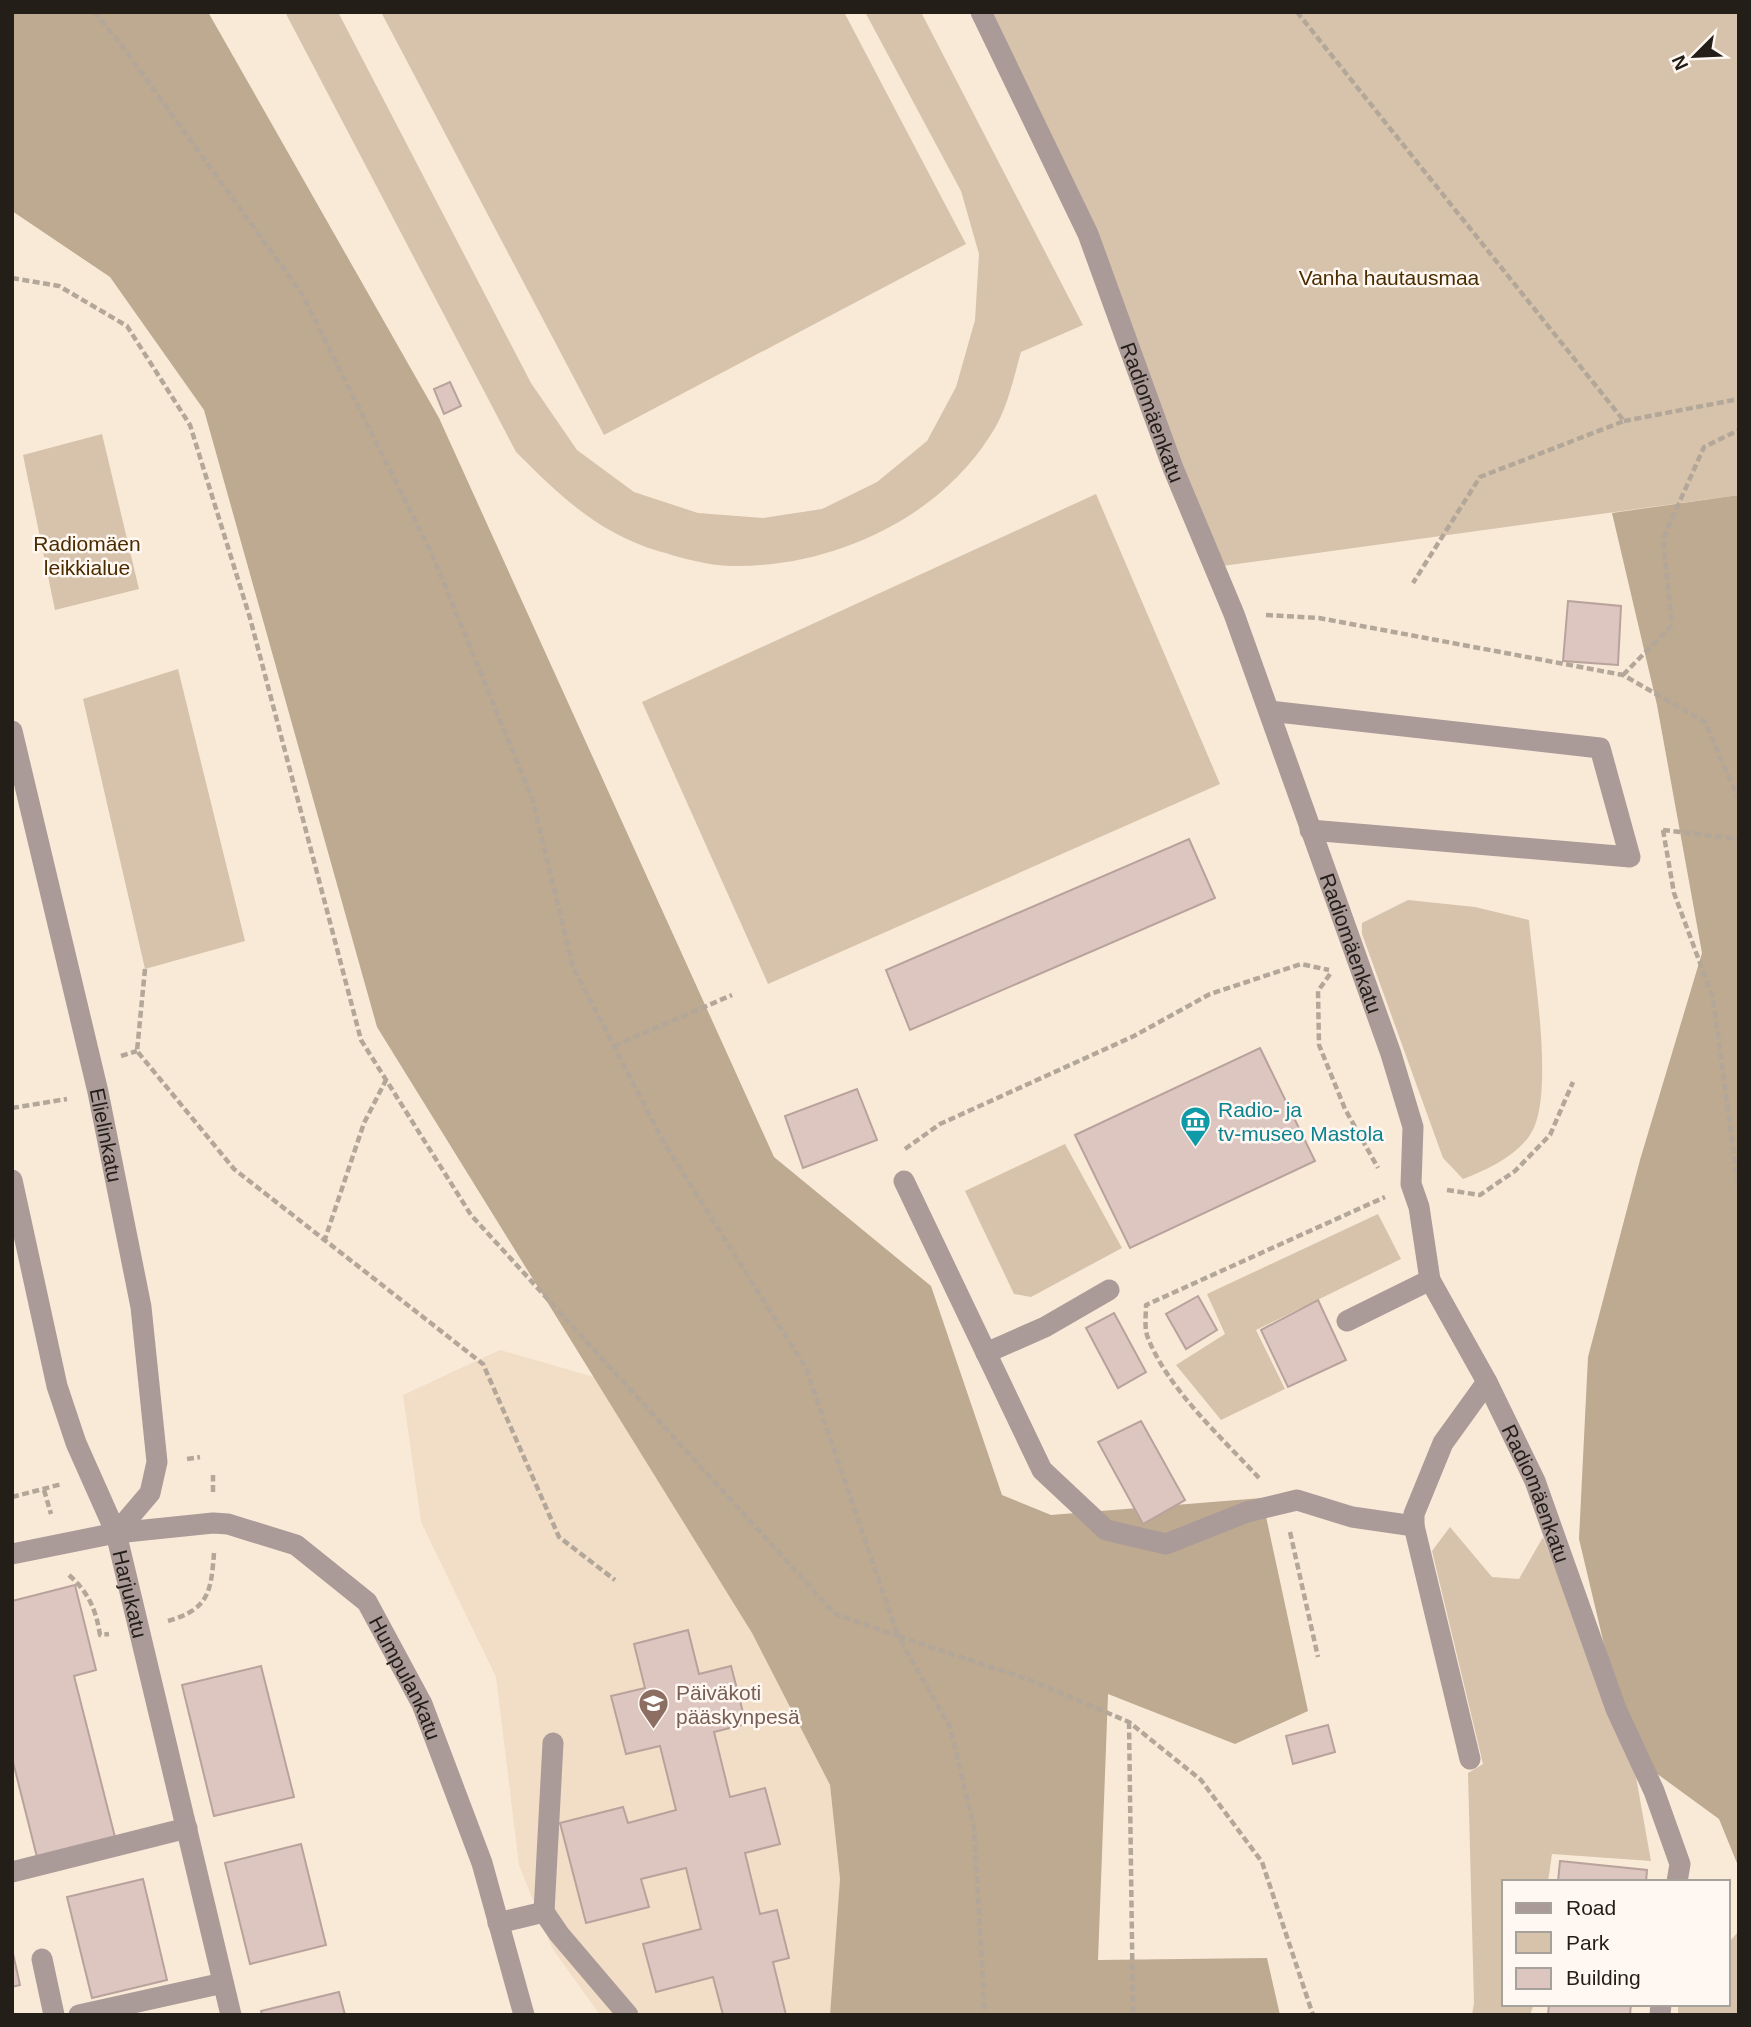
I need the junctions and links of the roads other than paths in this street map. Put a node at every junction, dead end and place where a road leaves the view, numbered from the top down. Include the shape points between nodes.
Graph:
1 (981, 12) edge
2 (1269, 711) junction
3 (12, 731) edge
4 (1310, 830) junction
5 (12, 1180) edge
6 (904, 1181) road end
7 (1430, 1280) junction
8 (1109, 1290) dead end
9 (1347, 1321) dead end
10 (986, 1353) junction
11 (1488, 1382) junction
12 (1414, 1526) junction
13 (116, 1533) junction
14 (12, 1554) edge
15 (553, 1743) dead end
16 (1470, 1759) dead end
17 (187, 1828) junction
18 (12, 1872) edge
19 (1677, 1880) edge
20 (544, 1912) junction
21 (498, 1923) junction
22 (42, 1959) dead end
23 (223, 1983) junction
24 (54, 2015) edge
25 (79, 2015) edge
26 (231, 2015) edge
27 (524, 2015) edge
28 (628, 2015) edge

1 - 2 street, Radiomäenkatu via 1088,234 1172,468
2 - 4 street, Radiomäenkatu
2 - 4 street via 1600,748 1630,857
3 - 13 street, Elielinkatu via 98,1092 141,1307 157,1462 150,1493
4 - 7 street, Radiomäenkatu via 1413,1127 1411,1184
5 - 13 street, Harjukatu via 57,1386 76,1443
6 - 10 street
7 - 9 street
7 - 11 street, Radiomäenkatu
8 - 10 street via 1045,1327
10 - 12 street via 1042,1470 1107,1530 1166,1544 1247,1512 1297,1500 1352,1517
11 - 12 street via 1443,1443 1414,1514
11 - 19 street, Radiomäenkatu via 1535,1481 1616,1709 1654,1791 1680,1864
12 - 16 street
13 - 14 street, Humpulankatu
13 - 17 street, Harjukatu
13 - 21 street, Humpulankatu via 228,1524 296,1545 368,1602 422,1704 482,1863
15 - 20 street
17 - 18 street
17 - 23 street, Harjukatu
20 - 21 street
20 - 28 street
21 - 27 street, Humpulankatu
22 - 24 street
23 - 25 street
23 - 26 street, Harjukatu

